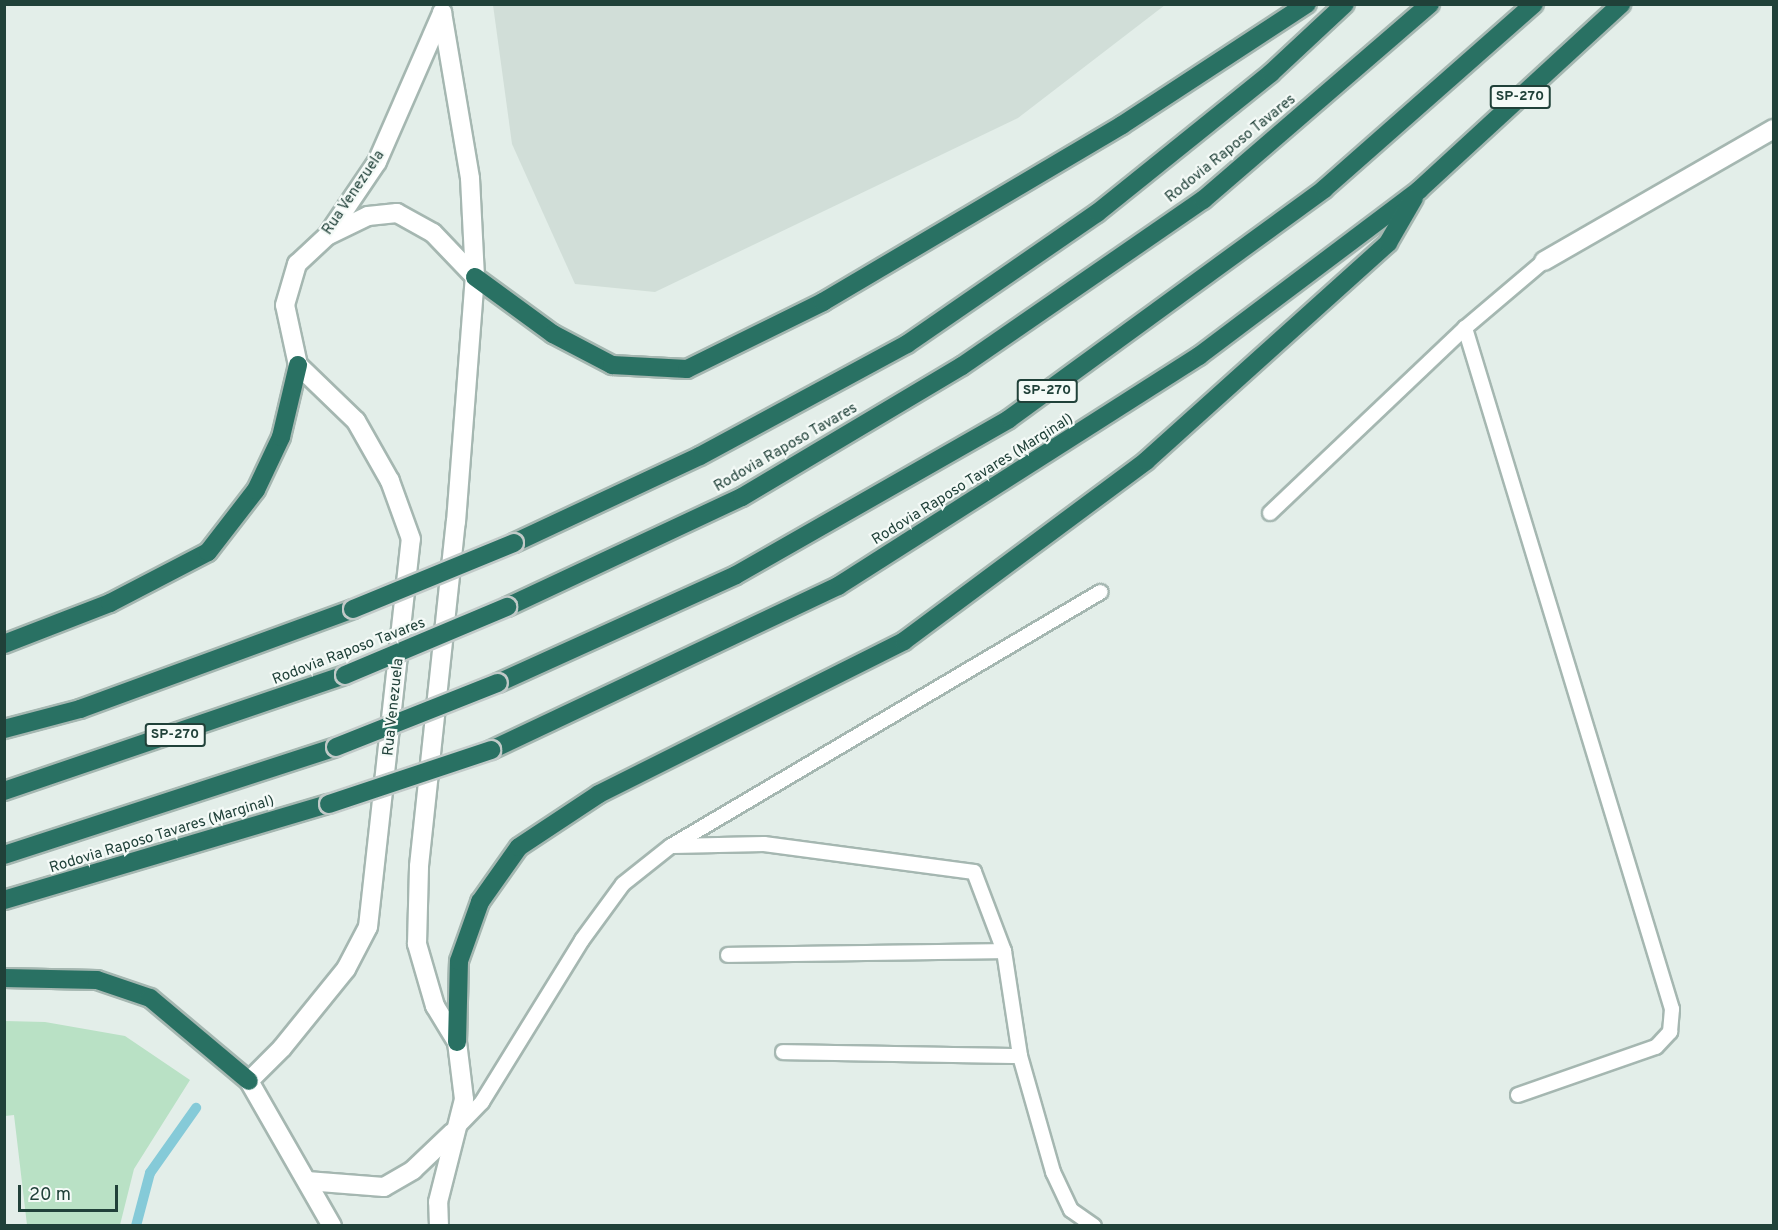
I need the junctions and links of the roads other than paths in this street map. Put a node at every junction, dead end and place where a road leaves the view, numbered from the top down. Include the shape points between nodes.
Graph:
1 (1307, 4) edge
2 (1345, 4) edge
3 (1430, 4) edge
4 (1534, 4) edge
5 (1621, 4) edge
6 (442, 9) edge
7 (1773, 129) edge
8 (1419, 190) junction
9 (327, 236) junction
10 (1544, 261) joint
11 (475, 277) junction
12 (1465, 328) junction
13 (298, 365) junction
14 (1270, 513) dead end
15 (1101, 592) dead end
16 (4, 644) edge
17 (4, 729) edge
18 (4, 791) edge
19 (671, 846) junction
20 (4, 855) edge
21 (4, 900) edge
22 (1004, 951) junction
23 (728, 955) dead end
24 (4, 978) edge
25 (457, 1041) junction
26 (783, 1052) dead end
27 (1020, 1056) junction
28 (249, 1081) junction
29 (1518, 1095) dead end
30 (452, 1133) junction
31 (308, 1181) junction
32 (332, 1226) edge
33 (440, 1226) edge
34 (1094, 1226) edge

1 - 11 highway via 1122,125 823,302 687,369 612,365 553,334
2 - 17 highway, bridge via 1271,73 1097,213 907,344 700,456 514,543 353,609 80,709
3 - 18 highway, Rodovia Raposo Tavares / SP-270, bridge via 1203,200 962,366 742,497 507,607 345,675
4 - 20 highway, SP-270, bridge via 1324,189 1009,419 736,575 498,683 336,747
5 - 8 highway, Rodovia Raposo Tavares (Marginal) / SP-270
6 - 9 main road, Rua Venezuela via 377,162
6 - 11 main road, Rua Venezuela via 470,178
7 - 10 main road
8 - 21 highway, Rodovia Raposo Tavares (Marginal) / SP-270, bridge via 1199,356 838,586 491,750 329,804
8 - 25 highway via 1388,243 1146,461 904,641 598,794 519,847 480,902 459,961
9 - 11 main road via 368,216 397,213 433,233
9 - 13 main road, Rua Venezuela via 297,264 285,305
10 - 12 lane
11 - 25 main road, Rua Venezuela via 456,522 419,866 417,944 435,1006
12 - 14 lane
12 - 29 lane via 1671,1009 1670,1032 1656,1047
13 - 16 highway via 281,437 256,490 208,552 111,603
13 - 28 main road, Rua Venezuela via 356,420 390,481 411,539 368,927 346,969
15 - 19 lane
19 - 22 lane via 764,844 974,872
19 - 30 lane via 623,884 582,940 482,1102
22 - 23 lane
22 - 27 lane
24 - 28 highway via 97,980 150,998
25 - 30 main road, Rua Venezuela via 464,1099
26 - 27 lane
27 - 34 lane via 1053,1172 1071,1210
28 - 31 main road
30 - 31 main road via 414,1170 384,1187
30 - 33 main road, Rua Venezuela via 438,1202
31 - 32 main road

